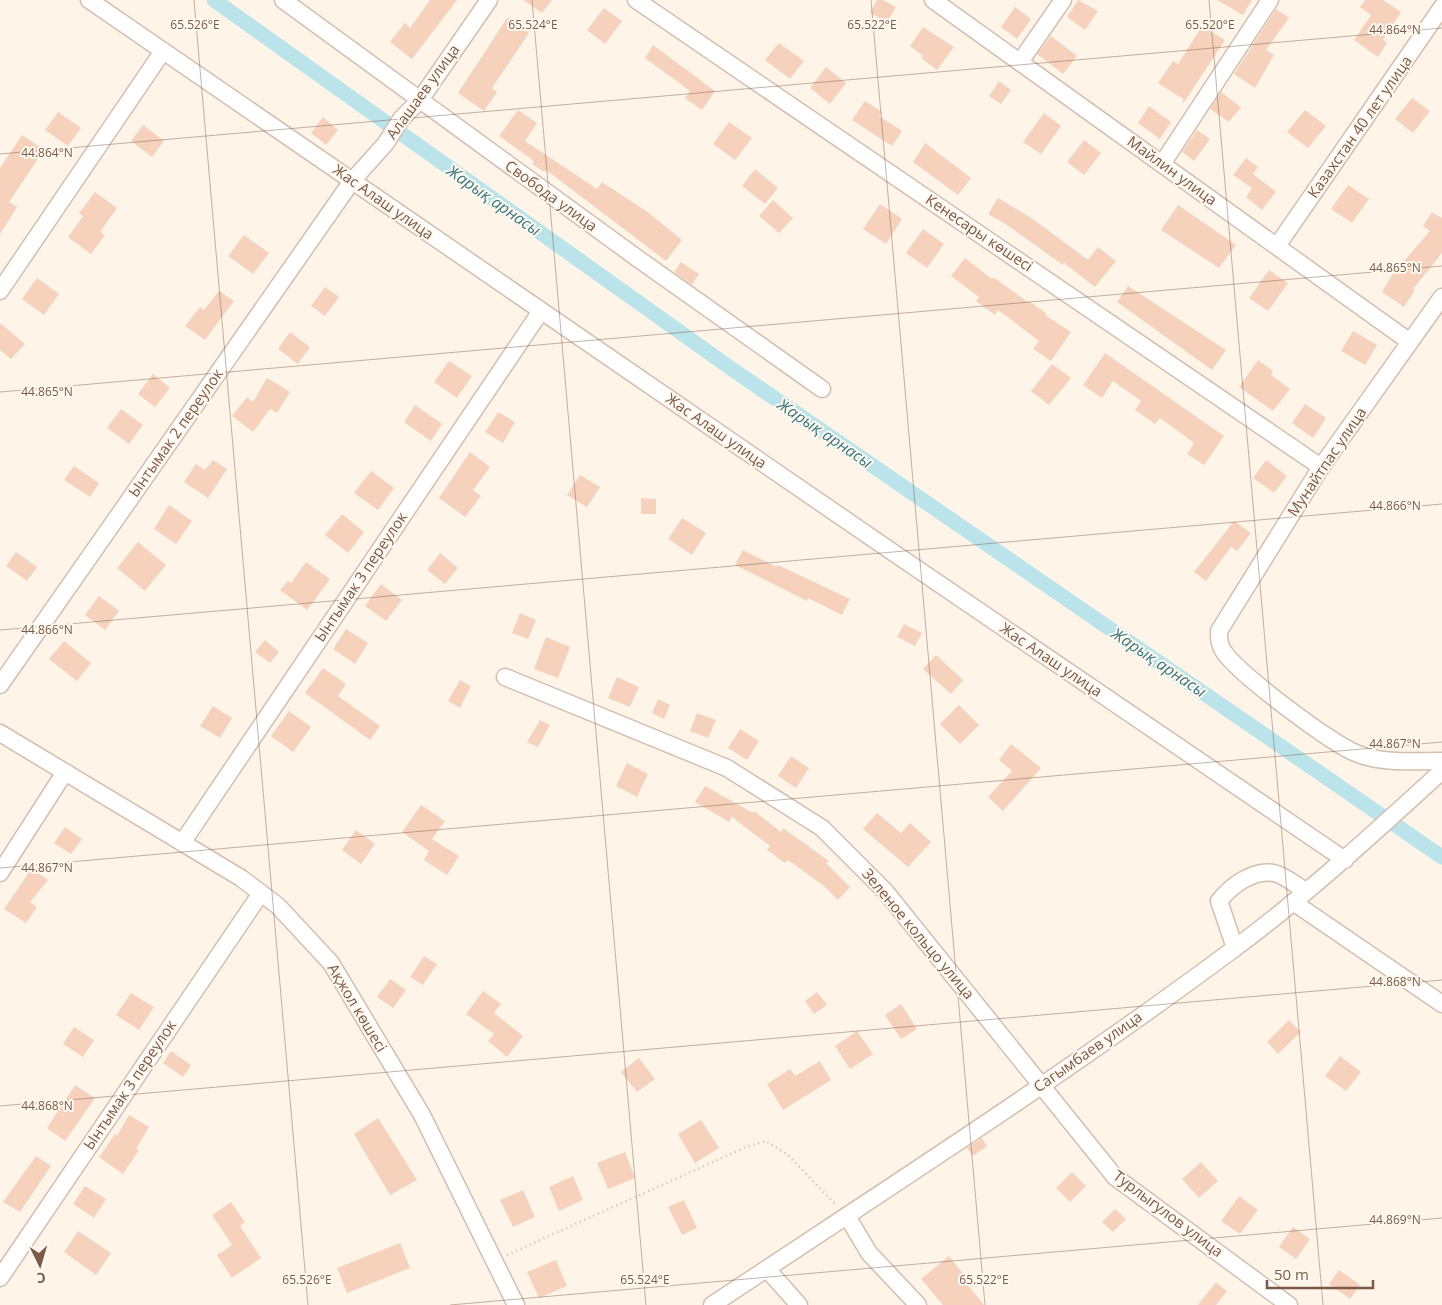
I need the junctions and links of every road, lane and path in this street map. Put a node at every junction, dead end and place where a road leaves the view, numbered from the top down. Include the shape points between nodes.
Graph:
1 (89, 0) edge
2 (282, 0) edge
3 (489, 0) edge
4 (636, 0) edge
5 (933, 0) edge
6 (1063, 0) edge
7 (1270, 0) edge
8 (1442, 7) edge
9 (164, 51) junction
10 (1020, 62) junction
11 (420, 100) junction
12 (1162, 164) junction
13 (352, 181) junction
14 (1277, 246) junction
15 (0, 291) edge
16 (1442, 297) edge
17 (541, 311) junction
18 (1410, 342) junction
19 (822, 389) dead end
20 (1321, 467) junction
21 (505, 678) dead end
22 (0, 686) edge
23 (0, 733) edge
24 (1442, 760) edge
25 (1442, 771) edge
26 (65, 772) junction
27 (182, 843) junction
28 (1345, 860) junction
29 (0, 873) edge
30 (1306, 891) junction
31 (261, 893) junction
32 (1293, 902) junction
33 (1235, 948) junction
34 (1442, 1004) edge
35 (1041, 1085) junction
36 (847, 1216) junction
37 (494, 1261) junction
38 (767, 1269) junction
39 (0, 1278) edge
40 (516, 1305) edge
41 (712, 1305) edge
42 (799, 1305) edge
43 (918, 1305) edge
44 (1289, 1305) edge

1 - 9 street, Жас Алаш улица
2 - 11 street, Свобода улица
3 - 11 street, Алашаев улица
4 - 20 street, Кенесары көшесі
5 - 10 street, Майлин улица
6 - 10 street
7 - 12 street
8 - 14 street, Казахстан 40 лет улица
9 - 13 street, Жас Алаш улица
9 - 15 street
10 - 12 street, Майлин улица
11 - 13 street, Алашаев улица
11 - 19 street, Свобода улица
12 - 14 street, Майлин улица
13 - 17 street, Жас Алаш улица
13 - 22 street, Ынтымак 2 переулок
14 - 18 street, Майлин улица
16 - 18 street, Мунайтпас улица
17 - 27 street, Ынтымак 3 переулок
17 - 28 street, Жас Алаш улица
18 - 20 street, Мунайтпас улица
20 - 24 street, Мунайтпас улица via 1219,631 1221,647 1240,670 1355,754 1377,760
21 - 35 street, Зеленое кольцо улица via 727,768 822,828 885,891
23 - 26 street, Ақжол көшесі
25 - 28 street, Сагымбаев улица
26 - 27 street, Ақжол көшесі
26 - 29 street
27 - 31 street, Ақжол көшесі
28 - 30 street, Сагымбаев улица
30 - 32 street, Сагымбаев улица
30 - 33 street via 1274,873 1250,876 1226,892 1219,901
31 - 37 street, Ақжол көшесі via 278,906 331,963 422,1115
31 - 39 street, Ынтымак 3 переулок
32 - 33 street, Сагымбаев улица
32 - 34 street
33 - 35 street, Сагымбаев улица
35 - 36 street, Сагымбаев улица
35 - 44 street, Турлыгулов улица via 1115,1177
36 - 37 path via 788,1154 766,1141
36 - 38 street, Сагымбаев улица
36 - 43 street via 869,1253
37 - 40 street, Ақжол көшесі
38 - 41 street, Сагымбаев улица
38 - 42 street

